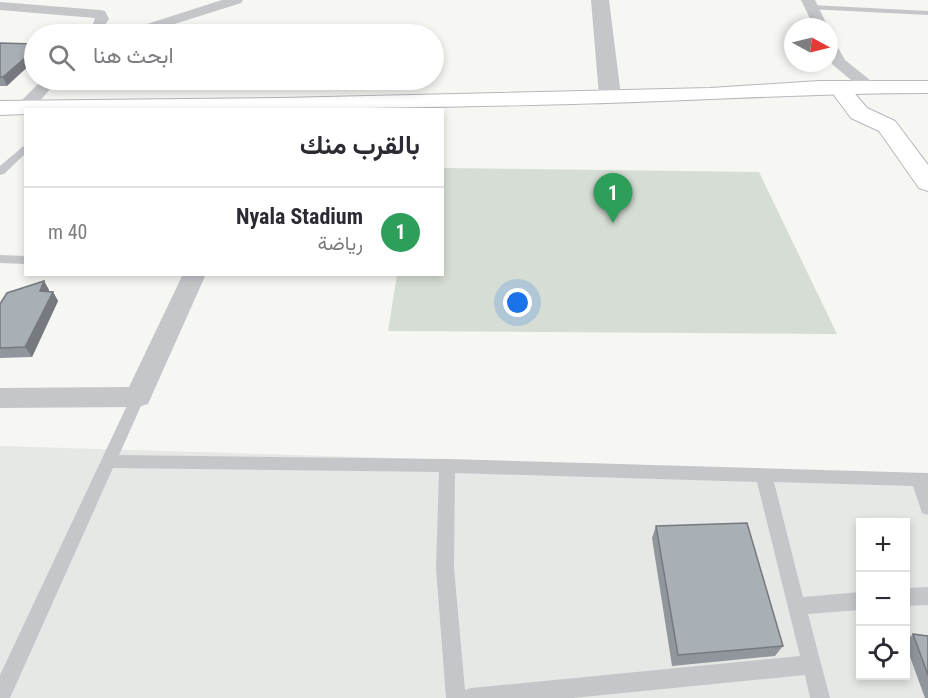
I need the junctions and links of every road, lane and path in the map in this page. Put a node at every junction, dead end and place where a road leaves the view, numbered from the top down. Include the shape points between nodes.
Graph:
1 (6, 0) edge
2 (236, 0) edge
3 (600, 0) edge
4 (809, 3) edge
5 (0, 5) edge
6 (928, 13) edge
7 (816, 18) edge
8 (100, 24) edge
9 (161, 24) edge
10 (838, 62) joint
11 (928, 87) edge
12 (41, 90) edge
13 (843, 92) junction
14 (874, 92) junction
15 (610, 96) junction
16 (928, 96) edge
17 (280, 107) edge
18 (0, 108) edge
19 (24, 108) junction
20 (65, 108) edge
21 (887, 126) junction
22 (24, 149) edge
23 (0, 172) edge
24 (928, 183) edge
25 (0, 259) edge
26 (24, 260) edge
27 (194, 276) edge
28 (138, 397) junction
29 (0, 398) edge
30 (110, 461) junction
31 (447, 466) junction
32 (764, 476) junction
33 (923, 480) edge
34 (928, 508) edge
35 (928, 596) edge
36 (910, 597) edge
37 (856, 601) edge
38 (797, 606) junction
39 (812, 665) junction
40 (0, 697) edge
41 (456, 698) edge
42 (471, 698) edge
43 (820, 698) edge

1 - 5 street
2 - 9 street
3 - 15 street
4 - 6 lane
4 - 7 street
5 - 8 street via 100,14
10 - 13 street
10 - 14 street
11 - 14 main road
12 - 19 street
13 - 14 main road
13 - 15 main road via 749,98 710,94
13 - 21 main road via 858,113
14 - 16 main road
14 - 21 main road via 890,113
15 - 17 main road
17 - 20 main road
18 - 19 main road
19 - 20 main road
21 - 24 main road
22 - 23 lane
25 - 26 lane
27 - 28 street
28 - 29 street
28 - 30 lane
30 - 31 lane
30 - 40 lane
31 - 32 lane
31 - 41 lane via 445,568
32 - 33 lane
32 - 38 lane
33 - 34 lane
35 - 36 lane
37 - 38 lane
38 - 39 lane
39 - 42 lane
39 - 43 lane

